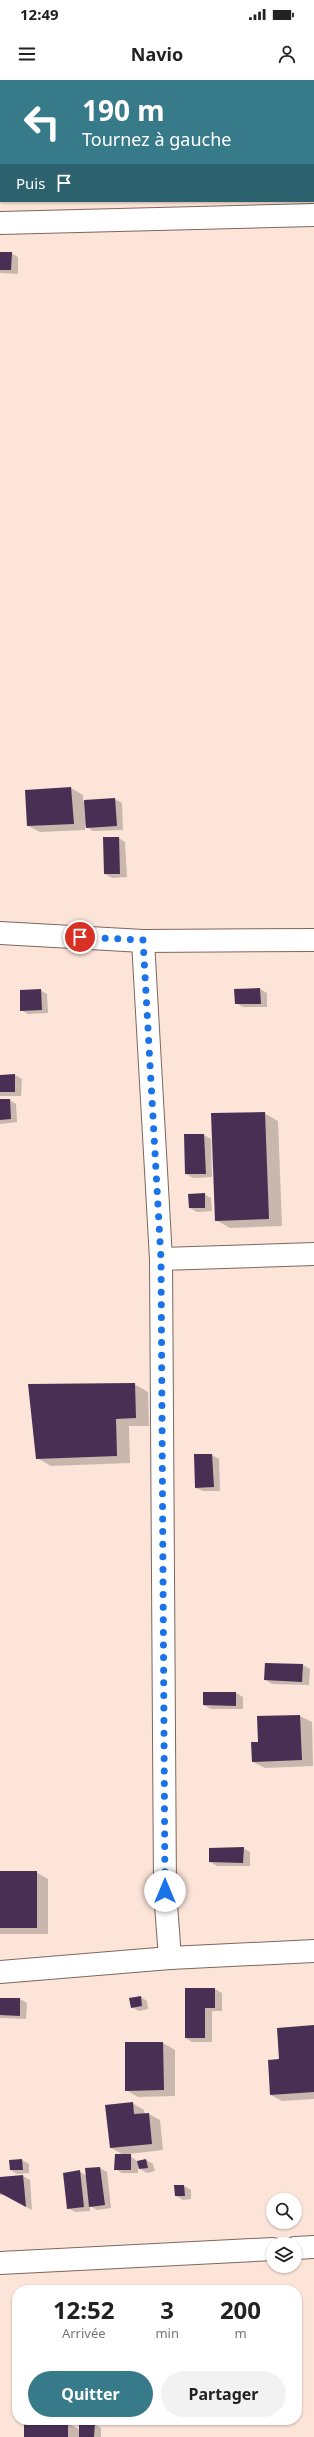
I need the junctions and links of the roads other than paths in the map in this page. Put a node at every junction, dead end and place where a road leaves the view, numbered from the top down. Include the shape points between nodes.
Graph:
1 (314, 215) edge
2 (0, 223) edge
3 (0, 933) edge
4 (143, 940) junction
5 (314, 940) edge
6 (314, 1254) edge
7 (161, 1259) junction
8 (314, 1951) edge
9 (170, 1958) junction
10 (0, 1972) edge
11 (314, 2247) edge
12 (302, 2248) edge
13 (266, 2249) edge
14 (0, 2263) edge

1 - 2 street
3 - 4 street
4 - 5 street
4 - 7 street
6 - 7 street
7 - 9 street via 165,1891
8 - 9 street
9 - 10 street
11 - 12 street
13 - 14 street

